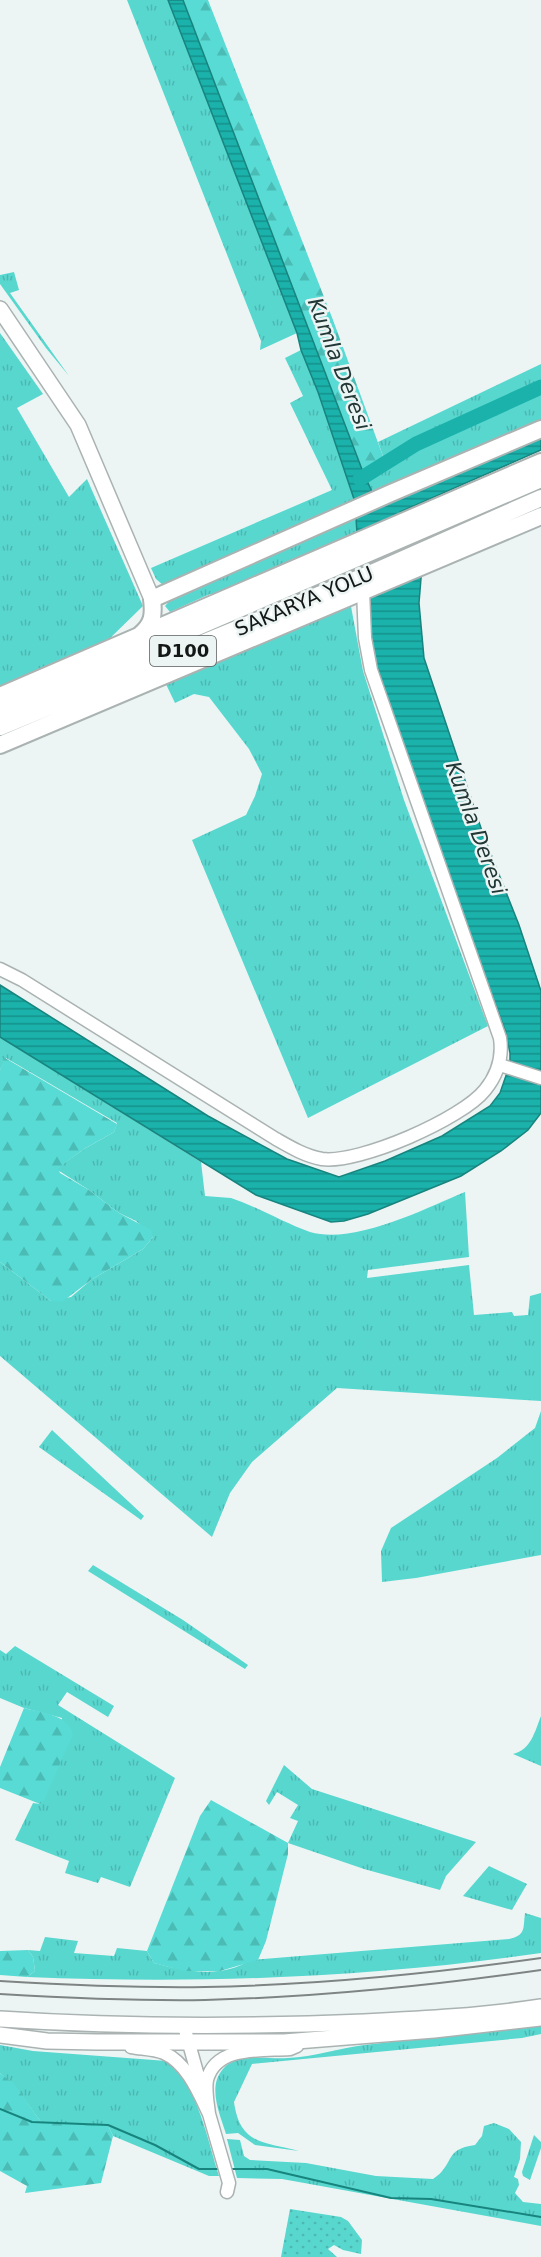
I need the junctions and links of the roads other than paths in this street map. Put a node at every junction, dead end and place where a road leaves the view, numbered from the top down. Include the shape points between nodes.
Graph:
1 (0, 309) edge
2 (541, 429) edge
3 (540, 468) edge
4 (541, 498) edge
5 (541, 514) edge
6 (406, 528) junction
7 (357, 550) junction
8 (422, 556) junction
9 (367, 584) junction
10 (152, 599) junction
11 (222, 600) junction
12 (138, 637) junction
13 (0, 696) edge
14 (0, 712) edge
15 (0, 727) edge
16 (0, 745) edge
17 (0, 969) edge
18 (502, 1066) junction
19 (541, 1078) edge
20 (541, 2007) edge
21 (541, 2018) edge
22 (0, 2019) edge
23 (184, 2026) junction
24 (0, 2035) edge
25 (314, 2040) junction
26 (106, 2042) junction
27 (189, 2043) junction
28 (208, 2114) junction
29 (228, 2187) dead end

1 - 10 main road via 78,424
2 - 10 highway
3 - 6 highway
3 - 6 highway, D100 via 434,525
4 - 8 highway, SAKARYA YOLU / D100
5 - 8 highway
6 - 7 highway, D100
7 - 11 highway
7 - 14 highway, D100
8 - 9 highway, SAKARYA YOLU / D100
9 - 15 highway, SAKARYA YOLU / D100
9 - 16 highway
9 - 18 street via 365,638 371,670 493,1013
10 - 11 highway via 168,618
10 - 12 highway via 154,616
11 - 12 highway
12 - 13 highway
17 - 18 street via 276,1139 323,1159 362,1153 436,1125 484,1092
18 - 19 street
20 - 23 main road via 457,2017
21 - 25 main road
22 - 23 main road
23 - 27 street
24 - 26 main road
25 - 27 main road
25 - 28 street via 290,2049 225,2057 207,2081
26 - 27 main road
26 - 28 street via 169,2056 191,2080
27 - 28 street
28 - 29 street

